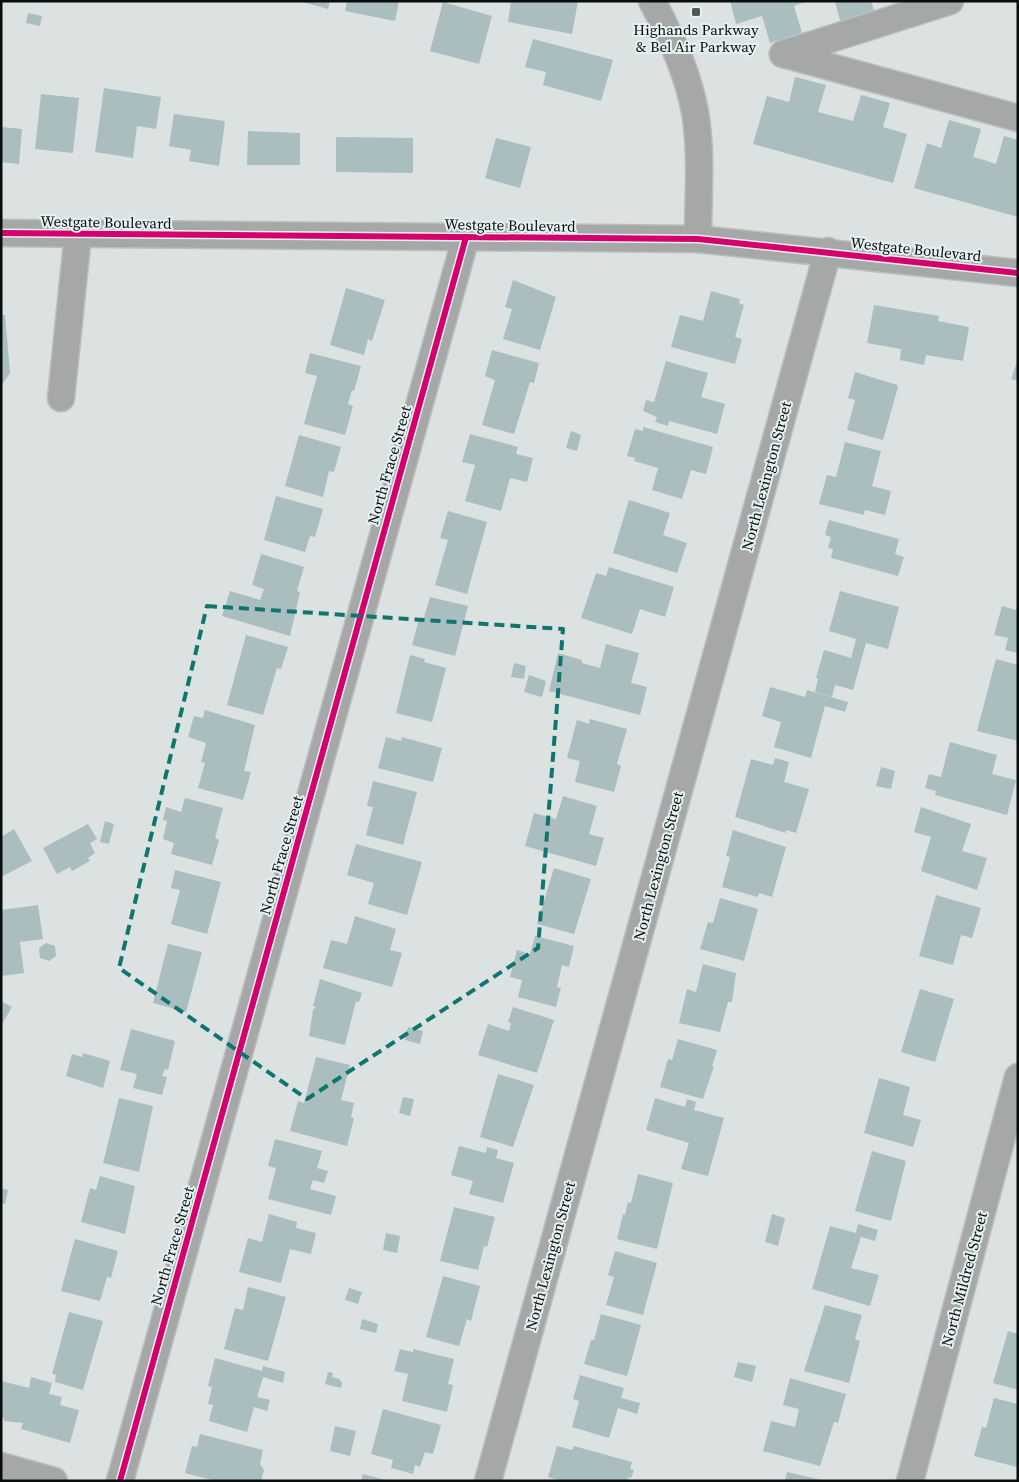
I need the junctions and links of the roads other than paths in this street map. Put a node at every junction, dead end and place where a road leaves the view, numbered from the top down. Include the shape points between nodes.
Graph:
1 (652, 1) edge
2 (933, 4) edge
3 (1018, 118) edge
4 (1, 233) edge
5 (78, 234) junction
6 (466, 237) junction
7 (698, 239) junction
8 (828, 251) junction
9 (1018, 273) edge
10 (61, 398) dead end
11 (1018, 1077) edge
12 (1, 1466) edge
13 (54, 1481) edge
14 (120, 1481) edge
15 (488, 1481) edge
16 (910, 1481) edge

1 - 7 street via 671,36 695,112
2 - 3 street via 783,54
4 - 5 street, Westgate Boulevard
5 - 6 street, Westgate Boulevard
5 - 10 street
6 - 7 street, Westgate Boulevard
6 - 14 street, North Frace Street
7 - 8 street, Westgate Boulevard
8 - 9 street, Westgate Boulevard
8 - 15 street, North Lexington Street
11 - 16 street, North Mildred Street
12 - 13 street

